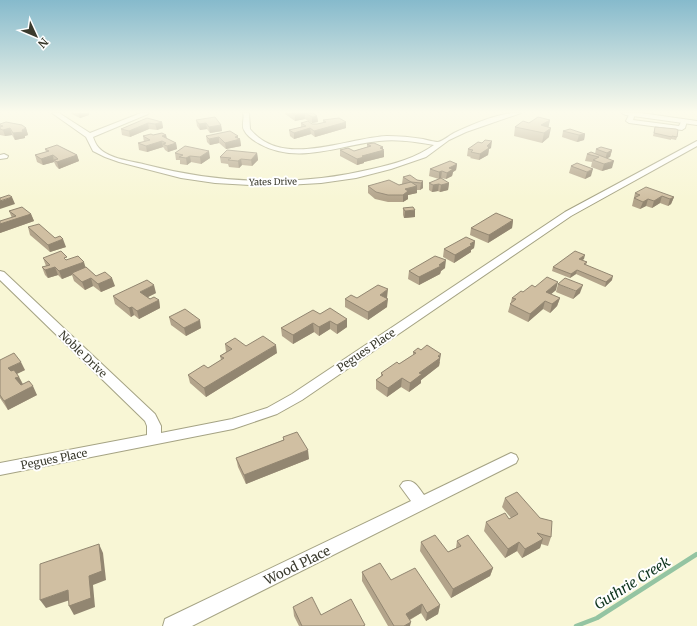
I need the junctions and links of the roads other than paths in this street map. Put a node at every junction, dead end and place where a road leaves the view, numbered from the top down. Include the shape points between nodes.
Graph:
1 (92, 142) edge
2 (261, 142) edge
3 (353, 142) edge
4 (430, 142) edge
5 (443, 142) edge
6 (697, 143) edge
7 (440, 144) junction
8 (0, 274) edge
9 (154, 440) junction
10 (511, 459) dead end
11 (0, 469) edge
12 (408, 486) dead end
13 (422, 503) junction
14 (172, 626) edge

1 - 7 street, Yates Drive via 98,150 119,159 178,175 248,183 342,179 411,160 429,153
2 - 3 street via 283,152 303,152
4 - 7 street
5 - 7 street, Yates Drive
6 - 9 street, Pegues Place via 568,214 280,407 264,415 233,424
8 - 9 street, Noble Drive via 150,418 154,426
9 - 11 street, Pegues Place
10 - 13 street, Wood Place
12 - 13 street
13 - 14 street, Wood Place

